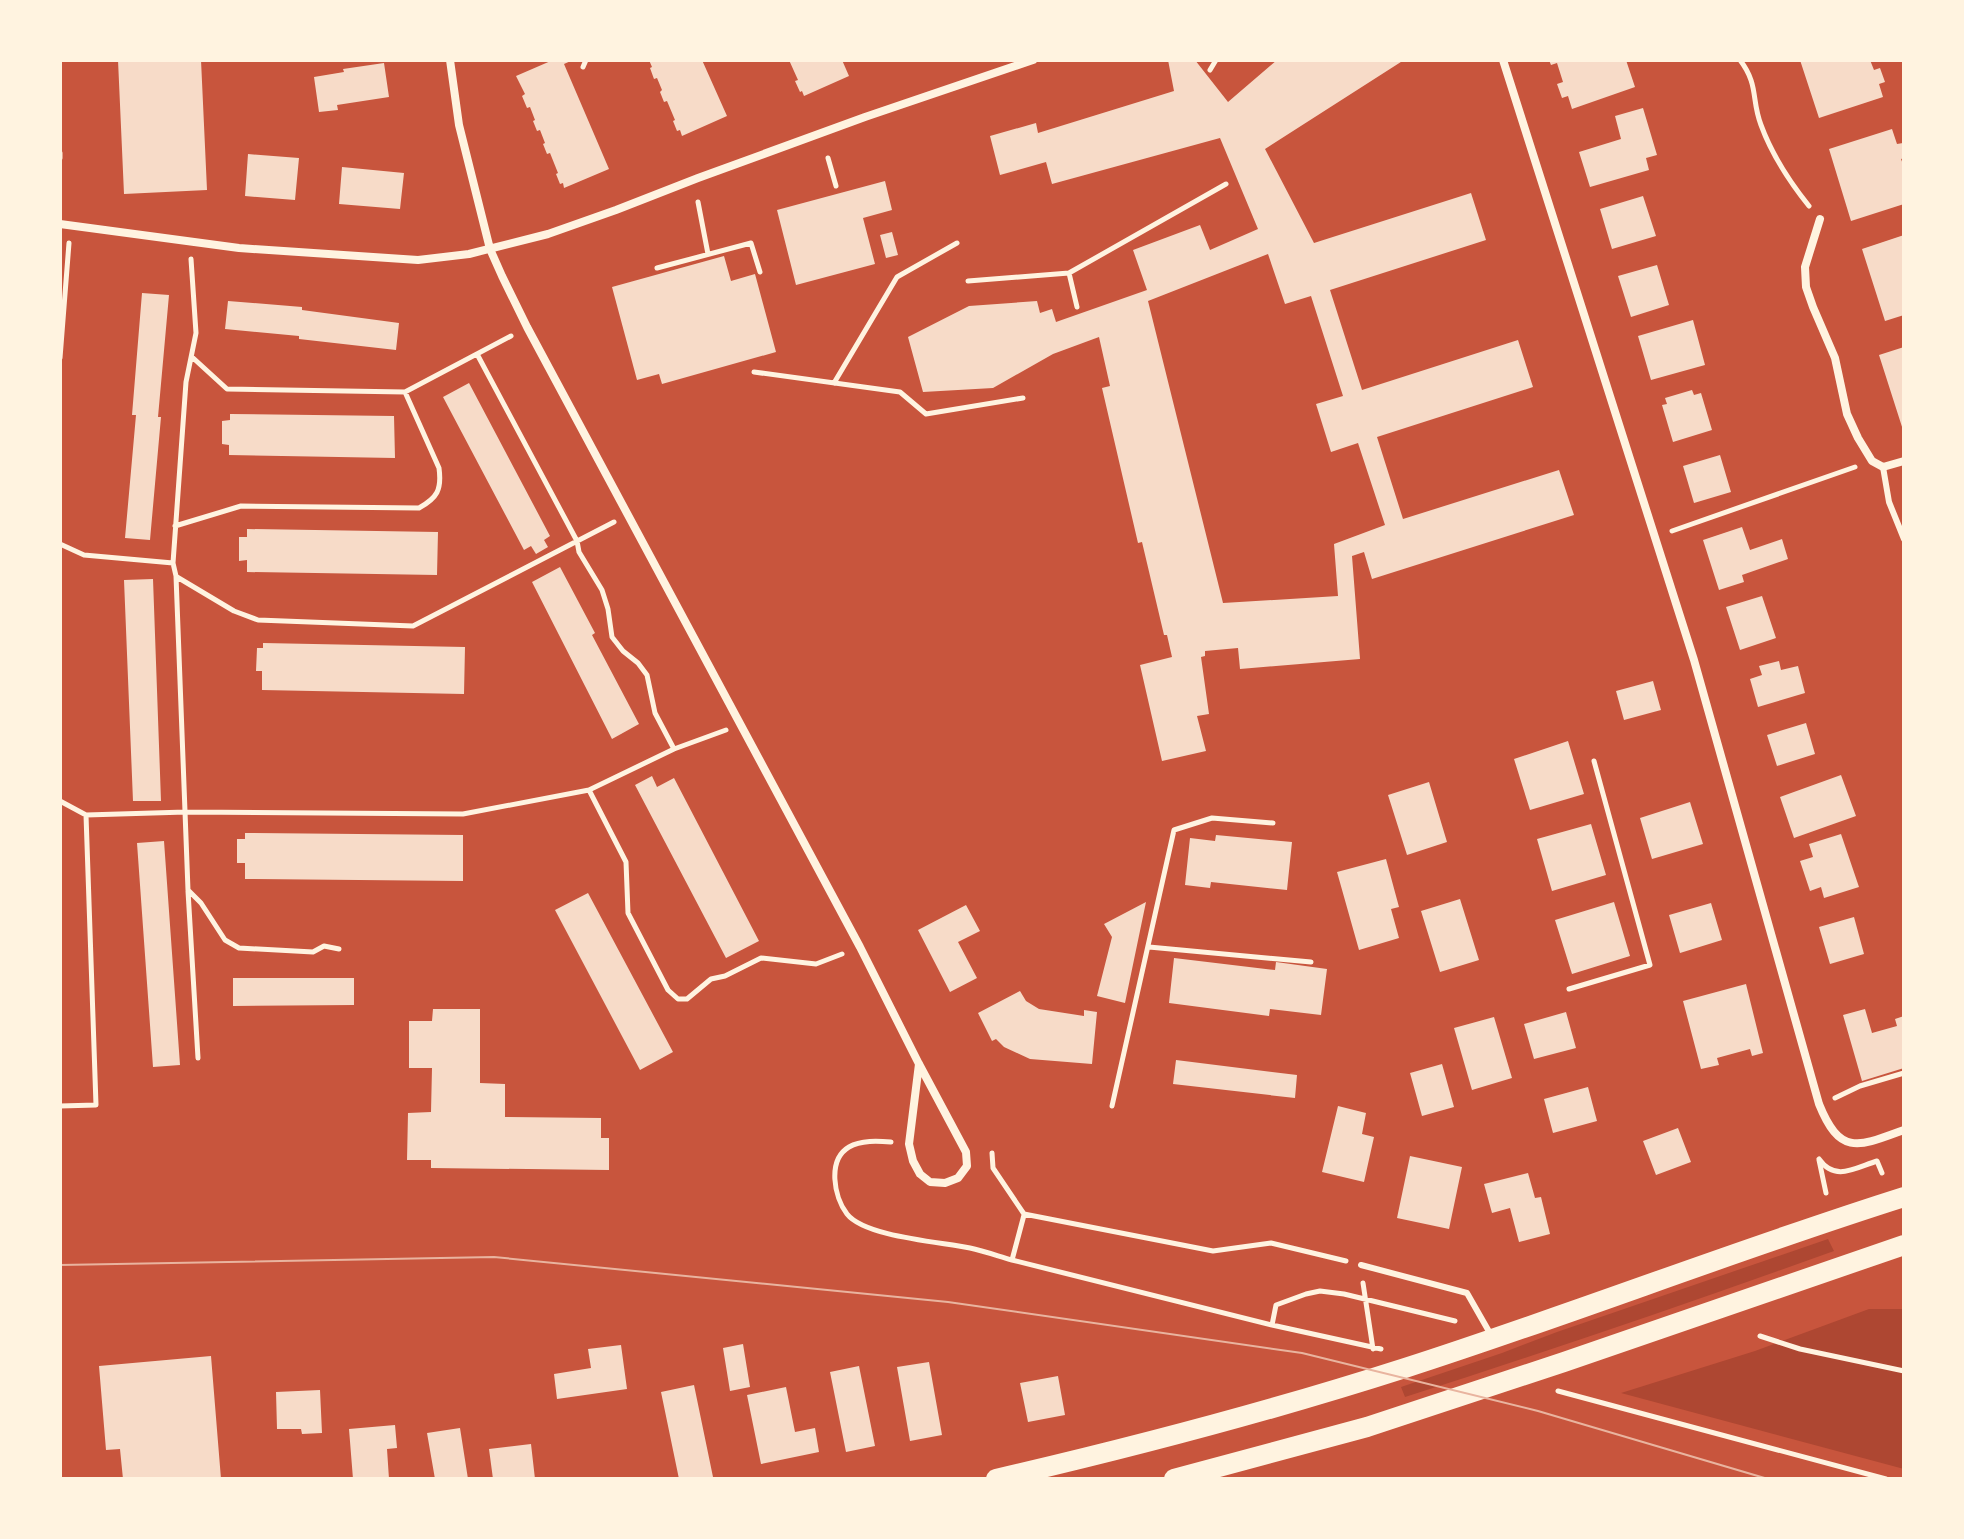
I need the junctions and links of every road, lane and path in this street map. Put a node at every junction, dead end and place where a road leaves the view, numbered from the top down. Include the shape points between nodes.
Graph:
1 (450, 60) edge
2 (1033, 60) edge
3 (1216, 60) edge
4 (1503, 60) edge
5 (1740, 60) edge
6 (1210, 70) dead end
7 (828, 158) dead end
8 (1226, 184) dead end
9 (836, 186) dead end
10 (698, 202) dead end
11 (1820, 219) joint
12 (60, 224) edge
13 (71, 225) junction
14 (192, 242) junction
15 (957, 243) dead end
16 (490, 249) junction
17 (708, 254) junction
18 (657, 268) dead end
19 (760, 272) dead end
20 (1069, 273) junction
21 (968, 281) dead end
22 (1077, 307) dead end
23 (527, 327) junction
24 (477, 354) junction
25 (191, 356) junction
26 (60, 358) edge
27 (754, 372) dead end
28 (834, 383) junction
29 (405, 392) junction
30 (1023, 398) dead end
31 (1872, 461) junction
32 (1904, 461) edge
33 (1883, 467) junction
34 (629, 514) junction
35 (175, 526) junction
36 (1670, 532) dead end
37 (1904, 539) edge
38 (577, 541) junction
39 (60, 544) edge
40 (173, 563) junction
41 (176, 576) junction
42 (742, 725) junction
43 (674, 749) junction
44 (1594, 761) dead end
45 (589, 790) junction
46 (60, 801) edge
47 (186, 812) junction
48 (86, 815) junction
49 (1273, 823) dead end
50 (188, 890) junction
51 (860, 947) junction
52 (1149, 947) junction
53 (339, 949) dead end
54 (1311, 962) dead end
55 (1569, 989) dead end
56 (198, 1058) dead end
57 (919, 1064) junction
58 (1904, 1073) edge
59 (1835, 1098) dead end
60 (60, 1106) edge
61 (1112, 1106) dead end
62 (1904, 1130) edge
63 (909, 1144) junction
64 (992, 1153) dead end
65 (1882, 1173) dead end
66 (1826, 1193) dead end
67 (1904, 1197) edge
68 (1024, 1214) junction
69 (1904, 1244) edge
70 (1012, 1260) junction
71 (1361, 1265) junction
72 (1365, 1299) junction
73 (1455, 1321) dead end
74 (1272, 1325) junction
75 (1760, 1336) dead end
76 (1493, 1338) junction
77 (1343, 1340) dead end
78 (1373, 1349) dead end
79 (1904, 1371) edge
80 (1583, 1397) dead end
81 (996, 1479) edge
82 (1174, 1479) edge
83 (1886, 1479) edge

1 - 16 street via 459,125
2 - 16 street via 548,234
3 - 6 path
4 - 62 street via 1694,660 1819,1104 1828,1126 1850,1143
5 - 11 path via 1755,88 1760,124 1777,161
7 - 9 path
8 - 20 path
10 - 17 path
11 - 31 street via 1805,267 1806,287 1835,358 1847,414
12 - 13 street
13 - 14 street
13 - 26 path
14 - 16 street via 418,260
14 - 25 path via 196,333
15 - 28 path via 897,277
16 - 23 street
17 - 18 path
17 - 19 path via 751,243
20 - 21 path
20 - 22 path
23 - 24 path
23 - 34 street
24 - 29 path
24 - 38 path
25 - 29 path via 227,389
25 - 35 path
27 - 28 path
28 - 30 path via 900,392 926,414
29 - 35 path via 439,468 441,480 432,501 419,508 241,506
31 - 33 street
31 - 36 path
32 - 33 street
33 - 37 lane via 1889,502
34 - 38 path
34 - 42 street
35 - 40 path
38 - 41 path via 413,626 258,620
38 - 43 path via 602,590 612,637 647,675 655,713
39 - 40 path via 84,555
40 - 41 path
41 - 47 path
42 - 43 path
42 - 51 street
43 - 45 path
44 - 55 path via 1650,965
45 - 47 path via 463,814
45 - 51 path via 626,862 628,913 668,990 678,999 761,958 816,964
46 - 48 path
47 - 48 path
47 - 50 path
48 - 60 path via 96,1105
49 - 52 path via 1212,818 1174,830
50 - 53 path via 225,940 239,948
50 - 56 path
51 - 57 street
52 - 54 path
52 - 61 path
57 - 63 street
57 - 63 street via 966,1152 967,1166 958,1178 930,1182 920,1174
58 - 59 path
63 - 70 path via 874,1140 848,1148 835,1164 835,1183 848,1215 898,1236
64 - 68 path via 993,1168
65 - 66 path via 1877,1161 1837,1173 1819,1159
67 - 76 main road
68 - 70 path
68 - 71 path via 1213,1251 1271,1243
69 - 82 main road via 1367,1427
70 - 74 path
71 - 72 path
71 - 76 lane via 1467,1293
72 - 73 path
72 - 74 path via 1320,1291 1306,1294 1276,1305
72 - 78 path
74 - 77 path
75 - 79 path
76 - 81 main road via 1156,1441
80 - 83 path

